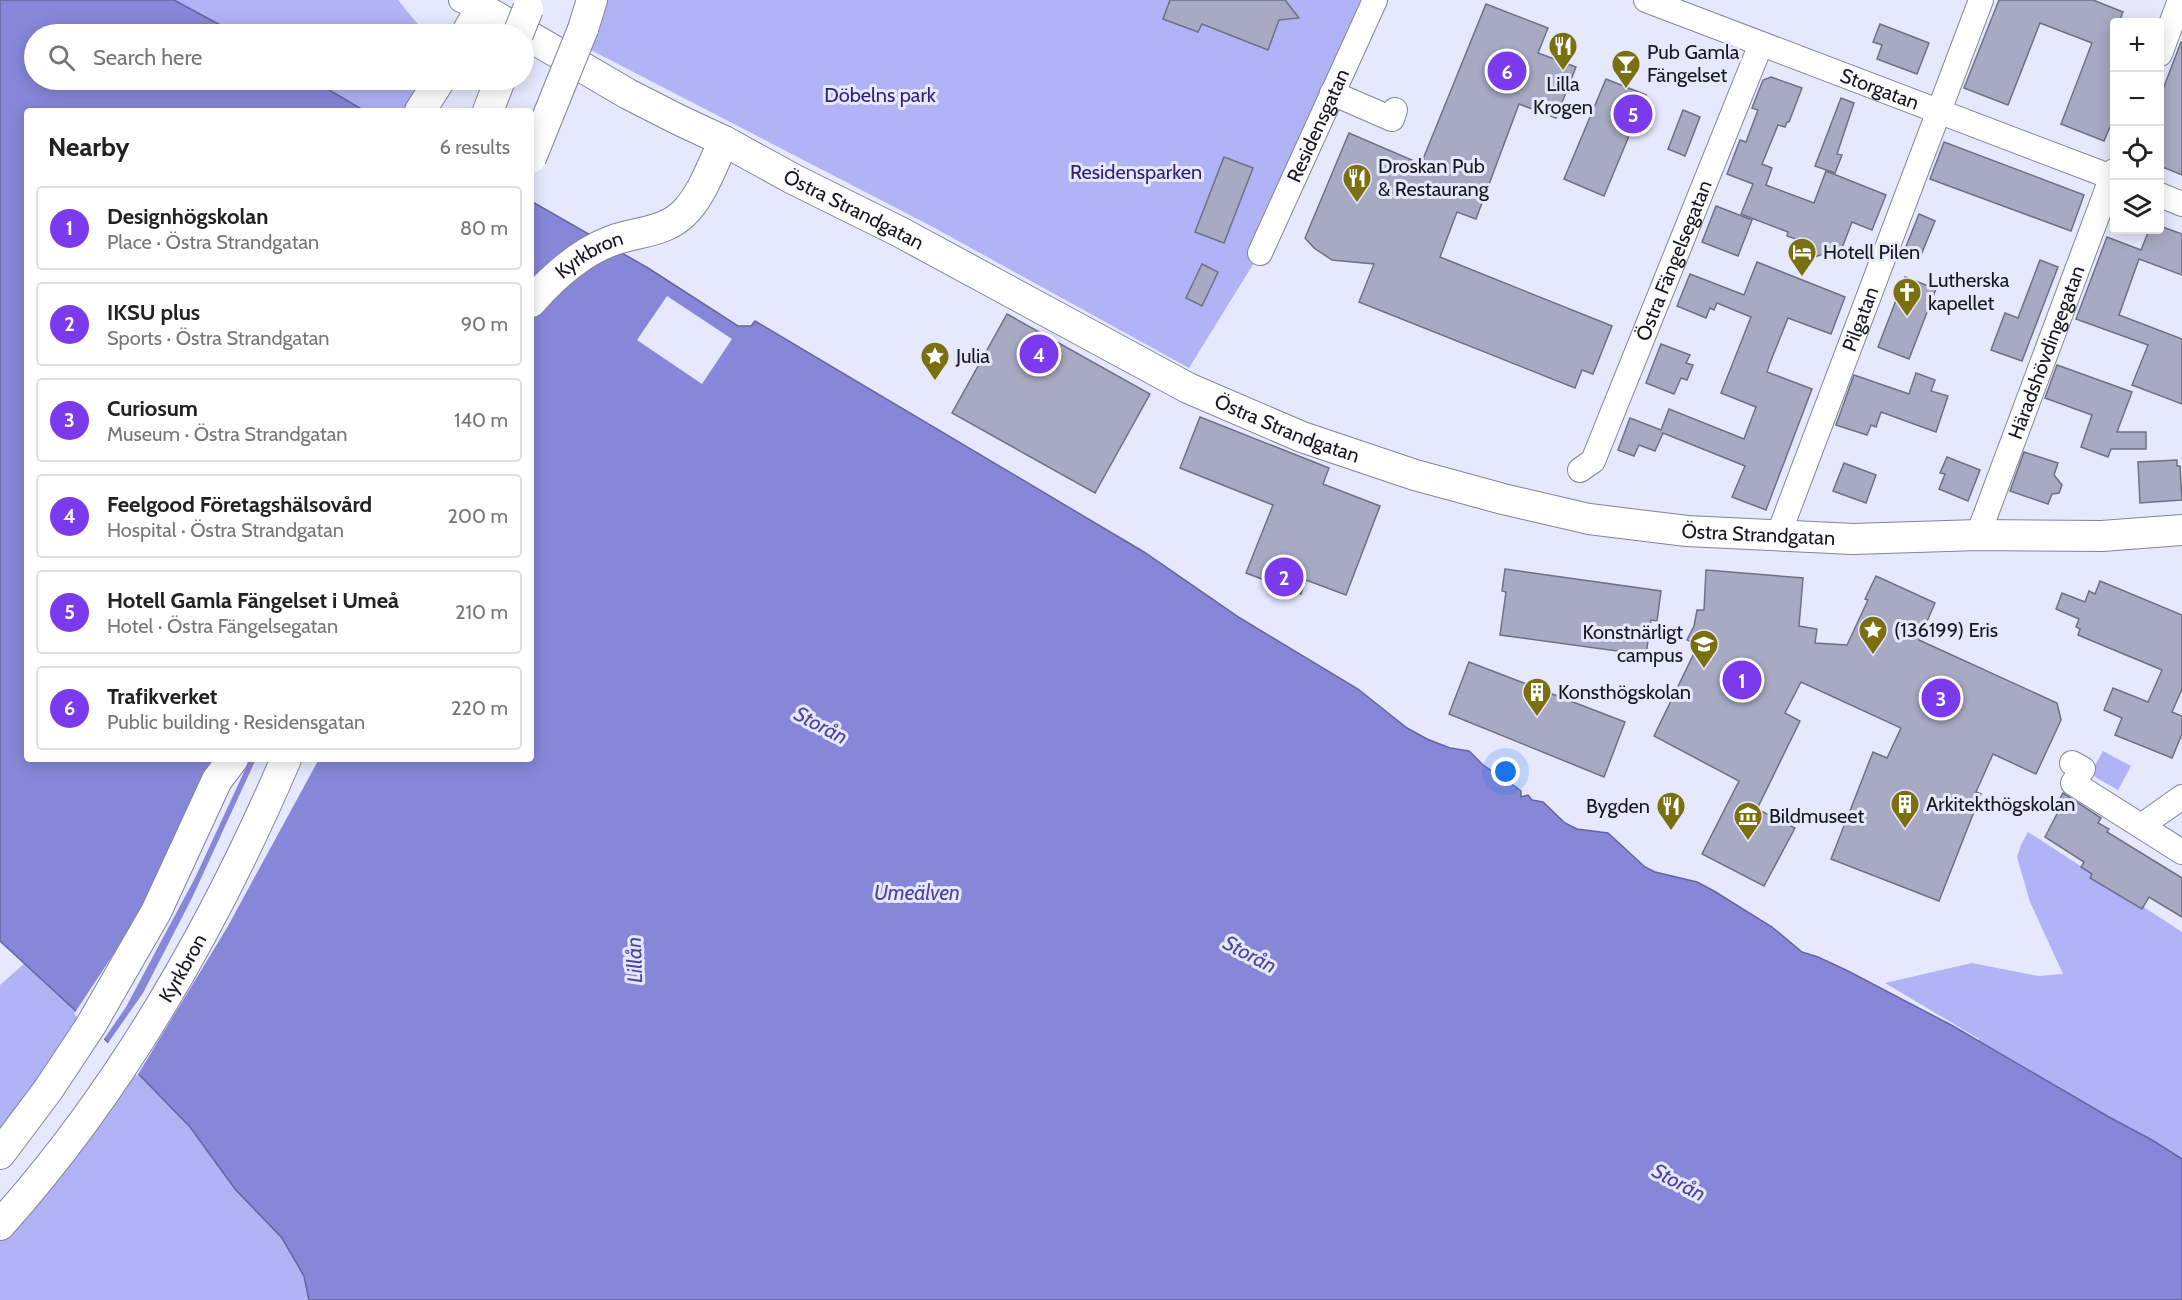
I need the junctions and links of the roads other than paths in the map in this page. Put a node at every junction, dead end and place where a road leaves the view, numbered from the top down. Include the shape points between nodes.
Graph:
1 (592, 0) edge
2 (1375, 0) edge
3 (1646, 0) edge
4 (1981, 0) edge
5 (2180, 0) edge
6 (471, 4) edge
7 (468, 24) edge
8 (506, 24) edge
9 (534, 40) edge
10 (2164, 43) edge
11 (1761, 44) junction
12 (434, 90) edge
13 (496, 90) edge
14 (1332, 93) junction
15 (422, 108) edge
16 (489, 108) edge
17 (1395, 110) dead end
18 (1939, 112) junction
19 (724, 141) junction
20 (534, 151) edge
21 (2110, 174) edge
22 (2112, 180) edge
23 (2164, 197) edge
24 (2182, 204) edge
25 (1260, 253) dead end
26 (534, 299) edge
27 (1580, 471) dead end
28 (2182, 530) edge
29 (1978, 535) junction
30 (1778, 536) junction
31 (285, 762) edge
32 (2073, 763) dead end
33 (223, 766) edge
34 (2182, 798) edge
35 (2141, 826) junction
36 (2182, 852) edge
37 (3, 1150) edge
38 (0, 1225) edge

1 - 20 street, bridge
2 - 14 street, Residensgatan
3 - 11 street, Storgatan
4 - 18 street, Pilgatan
5 - 10 street
6 - 7 street
6 - 8 street, Östra Strandgatan
9 - 19 street, Östra Strandgatan
11 - 18 street, Storgatan
11 - 27 street, Östra Fängelsegatan via 1593,461
12 - 15 street
13 - 16 street
14 - 17 street via 1392,119
14 - 25 street, Residensgatan
18 - 21 street, Storgatan
18 - 30 street, Pilgatan
19 - 26 street, Kyrkbron via 700,191 671,224 612,241 590,252 556,275
19 - 30 street, Östra Strandgatan via 1188,388 1302,437 1415,475 1589,519 1687,531
22 - 29 street, Häradshövdingegatan
23 - 24 street
28 - 29 street, Östra Strandgatan via 2102,536
29 - 30 street, Östra Strandgatan via 1853,539
31 - 38 street, Kyrkbron via 216,910 177,978 85,1122
32 - 35 street via 2083,769 2073,783
33 - 37 street via 156,912 90,1025
34 - 35 street
35 - 36 street

